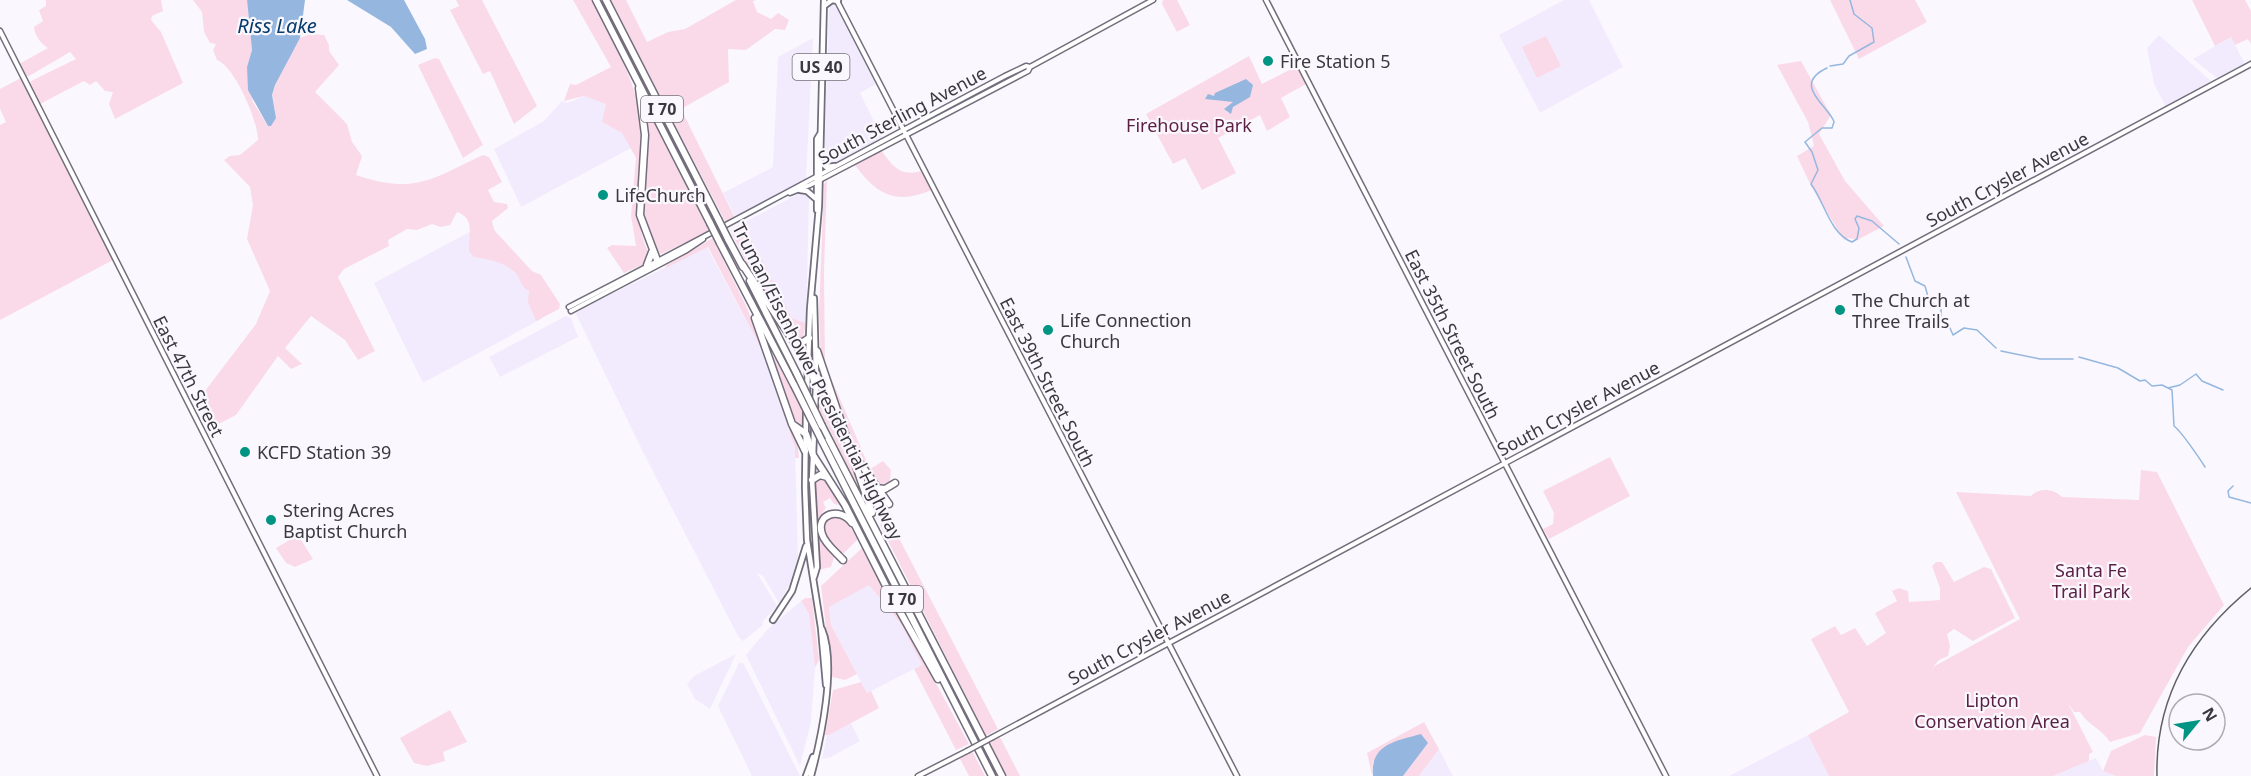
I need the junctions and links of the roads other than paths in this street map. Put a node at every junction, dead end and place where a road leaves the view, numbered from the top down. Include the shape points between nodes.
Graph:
1 (596, 0) edge
2 (606, 0) edge
3 (824, 0) edge
4 (1153, 0) edge
5 (1266, 0) edge
6 (837, 1) edge
7 (824, 6) junction
8 (0, 31) edge
9 (2251, 64) edge
10 (637, 79) junction
11 (906, 131) junction
12 (820, 134) junction
13 (820, 162) junction
14 (835, 166) junction
15 (818, 178) junction
16 (800, 190) junction
17 (789, 193) junction
18 (815, 198) junction
19 (817, 210) junction
20 (703, 239) junction
21 (652, 252) junction
22 (657, 260) junction
23 (742, 264) junction
24 (647, 265) junction
25 (813, 296) junction
26 (754, 308) junction
27 (810, 338) junction
28 (795, 342) junction
29 (817, 351) junction
30 (808, 362) junction
31 (816, 373) junction
32 (816, 386) junction
33 (825, 387) junction
34 (807, 390) junction
35 (830, 395) junction
36 (792, 424) junction
37 (814, 432) junction
38 (806, 434) junction
39 (847, 441) junction
40 (805, 451) junction
41 (813, 455) junction
42 (1504, 463) junction
43 (828, 477) junction
44 (812, 480) junction
45 (895, 483) dead end
46 (875, 488) junction
47 (889, 504) dead end
48 (878, 531) junction
49 (859, 533) junction
50 (807, 540) junction
51 (843, 560) dead end
52 (814, 578) junction
53 (773, 620) dead end
54 (1168, 642) junction
55 (969, 732) junction
56 (813, 757) junction
57 (377, 776) edge
58 (806, 776) edge
59 (811, 776) edge
60 (918, 776) edge
61 (992, 776) edge
62 (1002, 776) edge
63 (1237, 776) edge
64 (1666, 776) edge

1 - 10 highway, Truman/Eisenhower Presidential Highway / I 70
2 - 23 highway, Truman/Eisenhower Presidential Highway / I 70, bridge
3 - 7 main road, US 40
4 - 11 main road, South Sterling Avenue via 1028,71
5 - 42 main road, East 35th Street South
6 - 7 main road
6 - 11 main road, East 39th Street South
7 - 12 main road, US 40
8 - 57 main road, East 47th Street
9 - 42 main road, South Crysler Avenue
10 - 21 highway via 645,124 640,215
10 - 26 highway, Truman/Eisenhower Presidential Highway / I 70, bridge
11 - 14 main road, South Sterling Avenue
11 - 15 main road, South Sterling Avenue
11 - 54 main road, East 39th Street South
12 - 13 main road, US 40
12 - 15 main road, US 40
13 - 14 main road via 826,167
13 - 15 main road, US 40
14 - 15 main road, South Sterling Avenue
15 - 16 main road, South Sterling Avenue
15 - 17 main road, South Sterling Avenue
15 - 18 main road, US 40
15 - 19 main road, US 40
16 - 17 main road, South Sterling Avenue
16 - 18 main road
17 - 20 main road, South Sterling Avenue
18 - 19 main road, US 40
19 - 25 main road, US 40
20 - 22 main road
20 - 24 main road via 570,309
21 - 22 highway
21 - 24 highway
22 - 24 main road
23 - 28 highway
23 - 48 highway, Truman/Eisenhower Presidential Highway / I 70, bridge
25 - 27 main road, US 40
25 - 29 main road, US 40
26 - 36 highway
26 - 55 highway, Truman/Eisenhower Presidential Highway / I 70, bridge
27 - 28 highway
27 - 30 main road, US 40
28 - 30 highway
29 - 31 main road, US 40
29 - 35 highway
30 - 31 highway
30 - 32 highway
30 - 34 main road, US 40
31 - 32 main road, US 40
31 - 33 highway
32 - 33 highway
32 - 34 highway
32 - 37 main road, US 40
33 - 35 highway
34 - 38 main road, US 40
35 - 39 highway
36 - 38 highway
36 - 40 highway
37 - 38 highway
37 - 41 main road, US 40
38 - 40 main road, US 40
38 - 41 highway
39 - 46 highway
39 - 48 highway
40 - 50 main road, US 40
41 - 43 highway
41 - 44 main road, US 40
42 - 54 main road, South Crysler Avenue
42 - 64 main road, East 35th Street South
43 - 44 highway via 820,475
43 - 49 highway
44 - 52 main road, US 40 via 817,567
45 - 46 highway via 885,489
46 - 47 highway
48 - 62 highway, Truman/Eisenhower Presidential Highway / I 70
49 - 51 highway via 841,513 830,514 823,521 822,535
49 - 55 highway
50 - 52 main road, US 40
50 - 53 main road via 798,576
52 - 56 main road, US 40 via 829,679
54 - 60 main road, South Crysler Avenue, bridge
54 - 63 main road, East 39th Street South
55 - 61 highway, Truman/Eisenhower Presidential Highway / I 70
56 - 58 main road, US 40
56 - 59 main road, US 40

